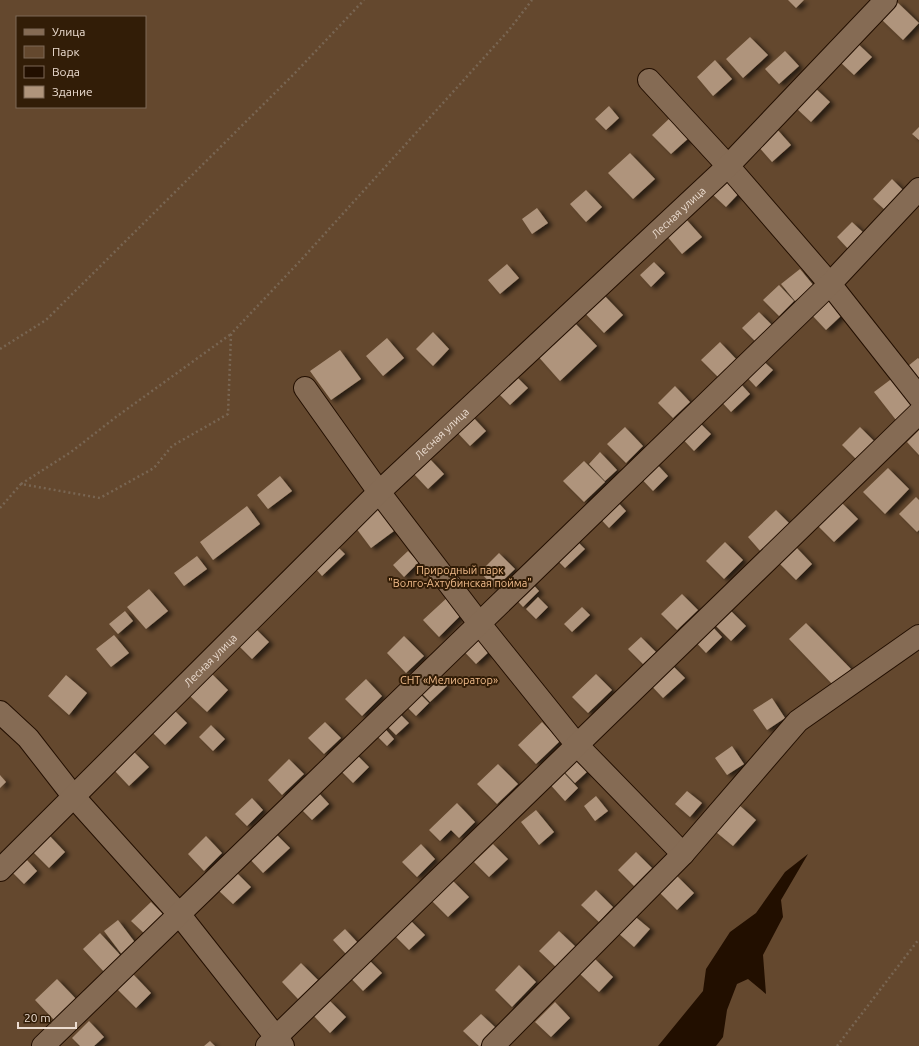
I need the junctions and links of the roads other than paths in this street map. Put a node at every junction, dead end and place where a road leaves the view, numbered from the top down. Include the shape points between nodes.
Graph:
1 (886, 0) edge
2 (649, 80) dead end
3 (728, 166) junction
4 (919, 189) edge
5 (830, 284) junction
6 (305, 388) dead end
7 (919, 397) edge
8 (919, 413) edge
9 (379, 492) junction
10 (479, 623) junction
11 (919, 636) edge
12 (0, 712) edge
13 (577, 745) junction
14 (74, 797) junction
15 (683, 854) junction
16 (0, 870) edge
17 (179, 914) junction
18 (275, 1043) edge
19 (43, 1046) edge
20 (494, 1046) edge

1 - 3 street, Лесная улица
2 - 3 street
3 - 5 street
3 - 9 street, Лесная улица
4 - 5 street
5 - 7 street
5 - 10 street
6 - 9 street
8 - 13 street
9 - 10 street
9 - 14 street, Лесная улица
10 - 13 street
10 - 17 street
11 - 15 street via 798,721
12 - 14 street via 28,738
13 - 15 street
13 - 18 street
14 - 16 street, Лесная улица
14 - 17 street
15 - 20 street
17 - 18 street
17 - 19 street

